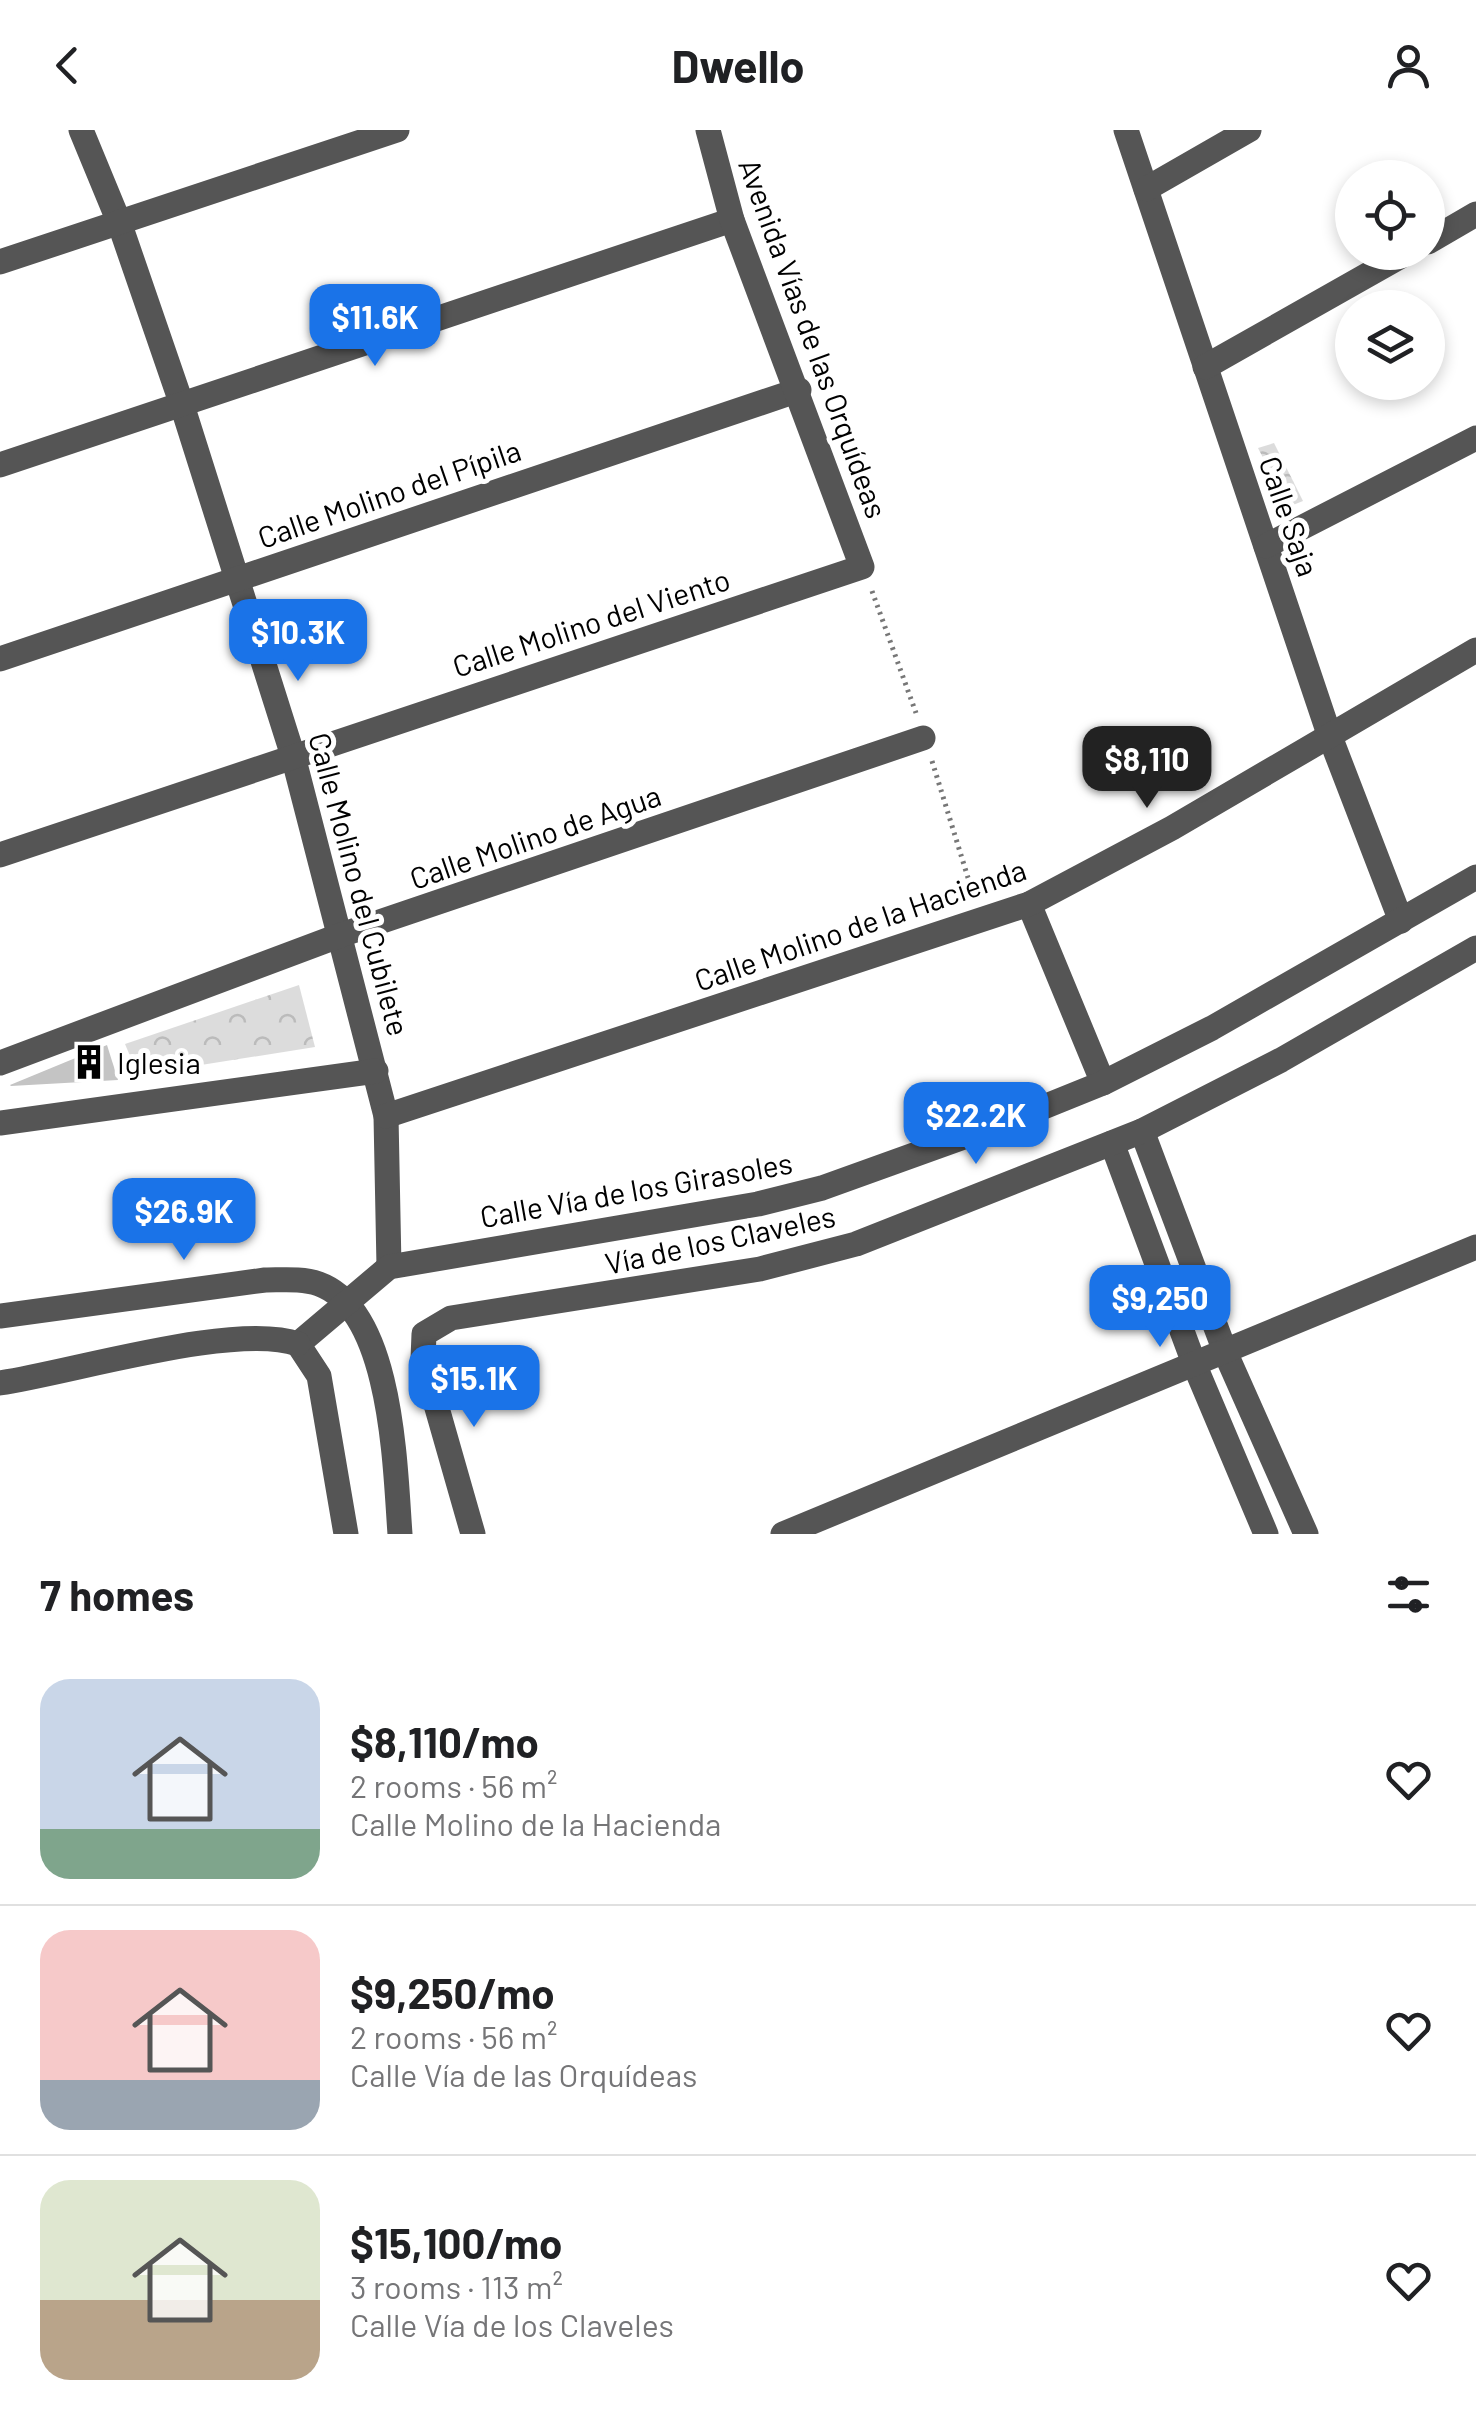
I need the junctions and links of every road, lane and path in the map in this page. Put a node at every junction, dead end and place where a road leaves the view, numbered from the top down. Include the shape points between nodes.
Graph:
1 (81, 130) edge
2 (396, 130) edge
3 (708, 130) edge
4 (1126, 130) edge
5 (1249, 130) edge
6 (1146, 189) junction
7 (1476, 214) edge
8 (732, 220) junction
9 (119, 222) junction
10 (1445, 232) edge
11 (0, 262) edge
12 (1376, 270) edge
13 (1206, 367) junction
14 (798, 390) junction
15 (182, 404) junction
16 (1476, 438) edge
17 (0, 465) edge
18 (1266, 546) junction
19 (862, 566) joint
20 (234, 579) junction
21 (1476, 650) edge
22 (0, 659) edge
23 (1329, 734) junction
24 (924, 738) dead end
25 (293, 756) junction
26 (0, 855) edge
27 (1476, 877) edge
28 (1029, 904) junction
29 (1400, 921) junction
30 (342, 935) junction
31 (1476, 948) edge
32 (0, 1062) edge
33 (376, 1071) junction
34 (1103, 1083) junction
35 (386, 1116) junction
36 (0, 1123) edge
37 (1142, 1131) junction
38 (1112, 1143) junction
39 (1476, 1246) edge
40 (389, 1266) junction
41 (347, 1304) junction
42 (0, 1316) edge
43 (298, 1344) junction
44 (1226, 1354) junction
45 (1195, 1366) junction
46 (0, 1382) edge
47 (346, 1534) edge
48 (400, 1534) edge
49 (473, 1534) edge
50 (783, 1534) edge
51 (1266, 1534) edge
52 (1306, 1534) edge

1 - 9 street, Calle Molino del Cubilete
2 - 9 street
3 - 8 street, Avenida Vías de las Orquídeas
4 - 6 street, Calle Saja
5 - 6 street
6 - 13 street, Calle Saja
7 - 10 street
8 - 14 street, Avenida Vías de las Orquídeas
8 - 15 street
9 - 11 street
9 - 15 street, Calle Molino del Cubilete
12 - 13 street
13 - 18 street, Calle Saja
14 - 19 street, Avenida Vías de las Orquídeas
14 - 20 street, Calle Molino del Pípila
15 - 17 street
15 - 20 street, Calle Molino del Cubilete
16 - 18 street
18 - 23 street, Calle Saja
19 - 25 street, Calle Molino del Viento
20 - 22 street, Calle Molino del Pípila
20 - 25 street, Calle Molino del Cubilete
21 - 23 street, Calle Molino de la Hacienda
23 - 28 street, Calle Molino de la Hacienda
23 - 29 street, Calle Saja
24 - 30 street, Calle Molino de Agua
25 - 26 street, Calle Molino del Viento
25 - 30 street, Calle Molino del Cubilete
27 - 29 street, Calle Vía de los Girasoles
28 - 34 street
28 - 35 street, Calle Molino de la Hacienda
29 - 34 street, Calle Vía de los Girasoles
30 - 32 street, Calle Molino de Agua
30 - 33 street, Calle Molino del Cubilete
31 - 37 street, Vía de los Claveles
33 - 35 street, Calle Molino del Cubilete
33 - 36 street
34 - 40 street, Calle Vía de los Girasoles via 822,1188 685,1218
35 - 40 street, Calle Molino del Cubilete
37 - 38 street, Vía de los Claveles
37 - 44 street
38 - 45 street
38 - 49 street, Vía de los Claveles via 813,1258 451,1318 424,1334 422,1359
39 - 44 street
40 - 41 street
41 - 42 street via 317,1283 265,1280
41 - 43 street
41 - 48 street via 379,1372
43 - 46 street via 225,1340
43 - 47 street via 319,1376
44 - 45 street
44 - 52 street
45 - 50 street
45 - 51 street

